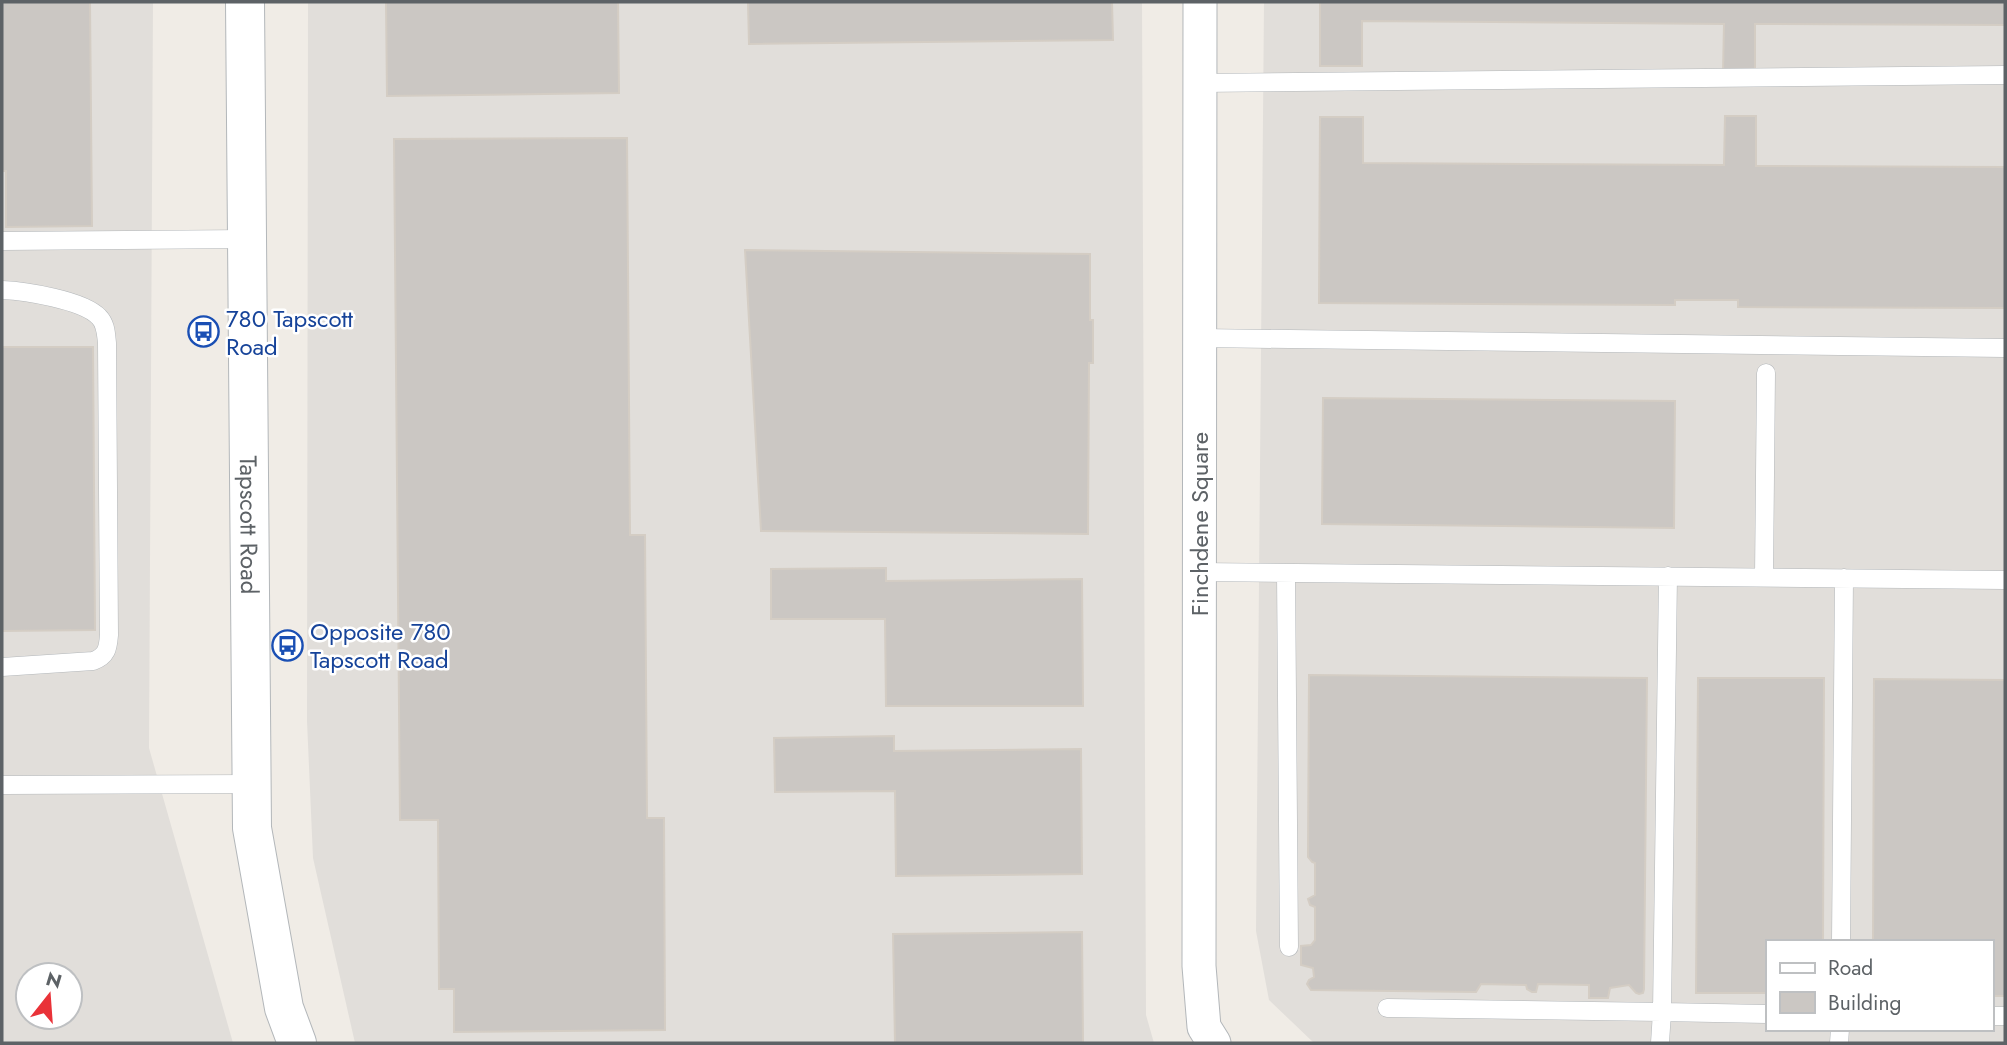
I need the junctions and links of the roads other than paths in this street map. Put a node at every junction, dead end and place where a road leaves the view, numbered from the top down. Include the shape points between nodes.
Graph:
1 (245, 2) edge
2 (1200, 2) edge
3 (2005, 75) edge
4 (1200, 83) junction
5 (247, 239) junction
6 (2, 241) edge
7 (2, 290) edge
8 (1200, 338) junction
9 (2005, 348) edge
10 (1766, 373) dead end
11 (1199, 572) junction
12 (1286, 573) junction
13 (1668, 576) junction
14 (1764, 577) junction
15 (1844, 578) junction
16 (2005, 580) edge
17 (2, 667) edge
18 (251, 784) junction
19 (2, 785) edge
20 (1841, 940) edge
21 (1289, 947) dead end
22 (1387, 1008) dead end
23 (1662, 1012) junction
24 (1766, 1014) edge
25 (297, 1043) edge
26 (1214, 1043) edge
27 (1660, 1043) edge

1 - 5 street, Tapscott Road
2 - 4 street, Finchdene Square
3 - 4 lane
4 - 8 street, Finchdene Square
5 - 6 lane
5 - 18 street, Tapscott Road
7 - 17 lane via 79,306 97,315 104,325 109,635 101,659
8 - 9 lane
8 - 11 street, Finchdene Square
10 - 14 lane
11 - 12 lane
11 - 26 street, Finchdene Square via 1199,966 1204,1027
12 - 13 lane
12 - 21 lane
13 - 14 lane
13 - 23 lane
14 - 15 lane
15 - 16 lane
15 - 20 lane
18 - 19 lane
18 - 25 street, Tapscott Road via 252,828 284,1007
22 - 23 lane
23 - 24 lane
23 - 27 lane

